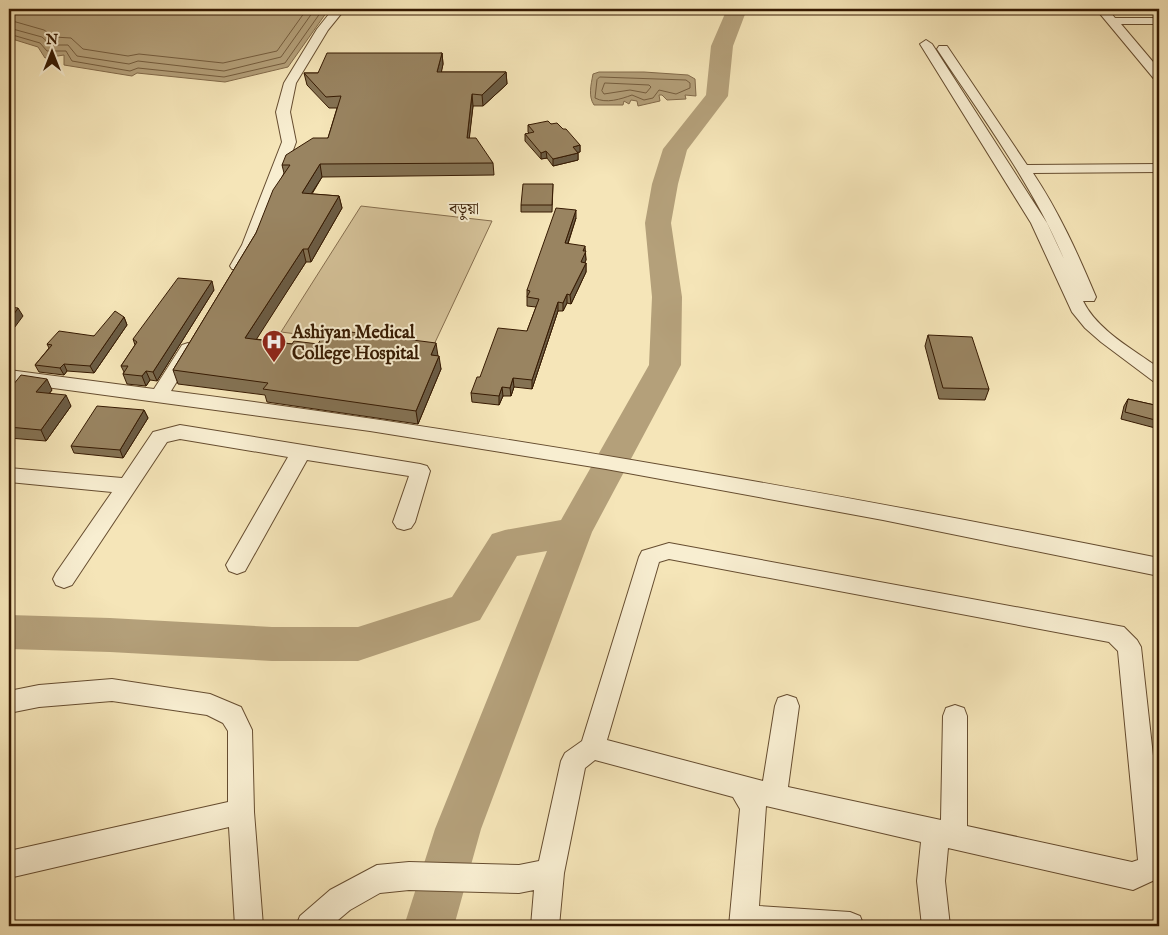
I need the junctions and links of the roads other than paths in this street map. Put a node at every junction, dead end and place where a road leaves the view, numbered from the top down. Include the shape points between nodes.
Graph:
1 (339, 9) edge
2 (1102, 9) edge
3 (1159, 21) edge
4 (1113, 22) junction
5 (1145, 60) junction
6 (1159, 60) edge
7 (1159, 77) edge
8 (964, 78) junction
9 (947, 79) junction
10 (1159, 168) edge
11 (1024, 170) junction
12 (232, 277) edge
13 (194, 340) edge
14 (1155, 367) edge
15 (9, 376) edge
16 (159, 396) junction
17 (301, 452) junction
18 (9, 475) edge
19 (127, 486) junction
20 (404, 522) dead end
21 (237, 565) dead end
22 (1159, 567) edge
23 (64, 578) dead end
24 (9, 702) edge
25 (50, 704) dead end
26 (786, 706) dead end
27 (9, 712) edge
28 (955, 716) dead end
29 (592, 748) junction
30 (742, 788) junction
31 (774, 796) junction
32 (241, 812) junction
33 (945, 833) junction
34 (9, 865) edge
35 (550, 873) junction
36 (743, 923) edge
37 (249, 926) edge
38 (310, 926) edge
39 (545, 926) edge
40 (850, 926) edge
41 (936, 926) edge

1 - 12 street via 290,83 282,112 289,142 250,245
2 - 4 street
3 - 4 street
4 - 5 street
5 - 6 street
5 - 7 street
8 - 9 street
8 - 9 street via 932,44
8 - 11 street
9 - 14 street via 1039,223 1078,308 1107,338
10 - 11 street
11 - 14 street via 1052,214 1092,306
13 - 16 street
15 - 16 street
16 - 22 street via 409,430 752,486
17 - 19 street via 180,432 168,434 160,437
17 - 20 street via 420,471
17 - 21 street
18 - 19 street
19 - 23 street
24 - 32 street via 112,690 210,704 232,715 240,730
25 - 27 street
26 - 31 street
28 - 33 street
29 - 30 street
29 - 33 street via 650,557 669,551 1116,634 1129,647 1152,868 1133,876
29 - 35 street via 574,761
30 - 31 street
30 - 36 street via 753,807
31 - 33 street
32 - 34 street
32 - 37 street
33 - 41 street via 931,881
35 - 38 street via 520,879 409,876 377,879 340,900
35 - 39 street
36 - 40 street

